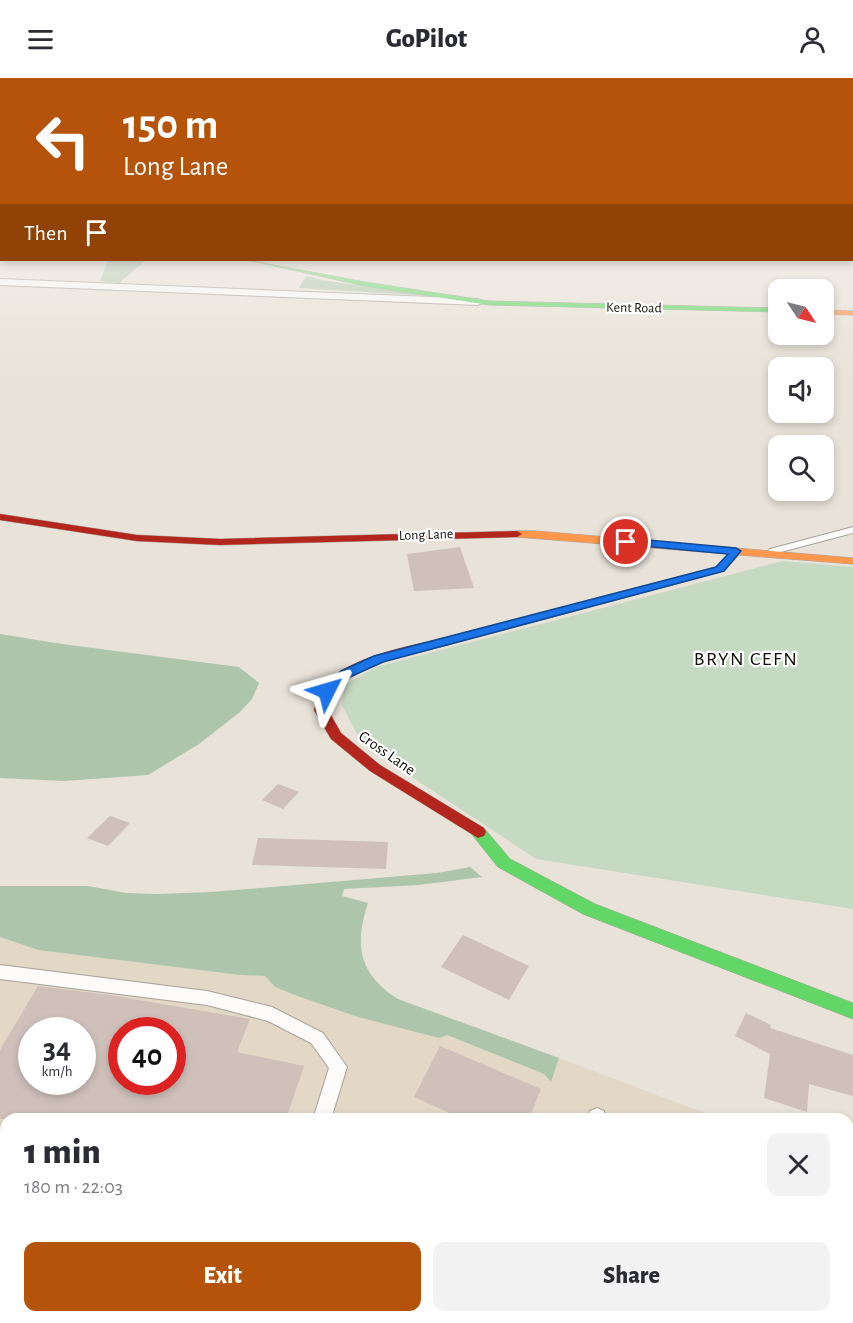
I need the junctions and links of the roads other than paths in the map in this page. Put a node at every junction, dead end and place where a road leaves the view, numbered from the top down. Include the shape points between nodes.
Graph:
1 (259, 262) edge
2 (0, 282) edge
3 (489, 303) junction
4 (768, 310) edge
5 (834, 312) edge
6 (853, 313) edge
7 (0, 517) edge
8 (853, 530) edge
9 (736, 551) junction
10 (767, 553) junction
11 (853, 561) edge
12 (0, 972) edge
13 (853, 1011) edge
14 (324, 1113) edge

1 - 3 street, Kent Road
2 - 3 street
3 - 4 street, Kent Road
5 - 6 street
7 - 9 street, Long Lane via 137,538 220,542 536,534
8 - 10 lane
9 - 10 street, Long Lane
9 - 13 street, Cross Lane via 720,569 378,659 346,674 327,691 321,710 336,736 375,768 482,835 504,863 589,909
10 - 11 street, Long Lane
12 - 14 lane via 207,998 272,1014 317,1038 338,1067

